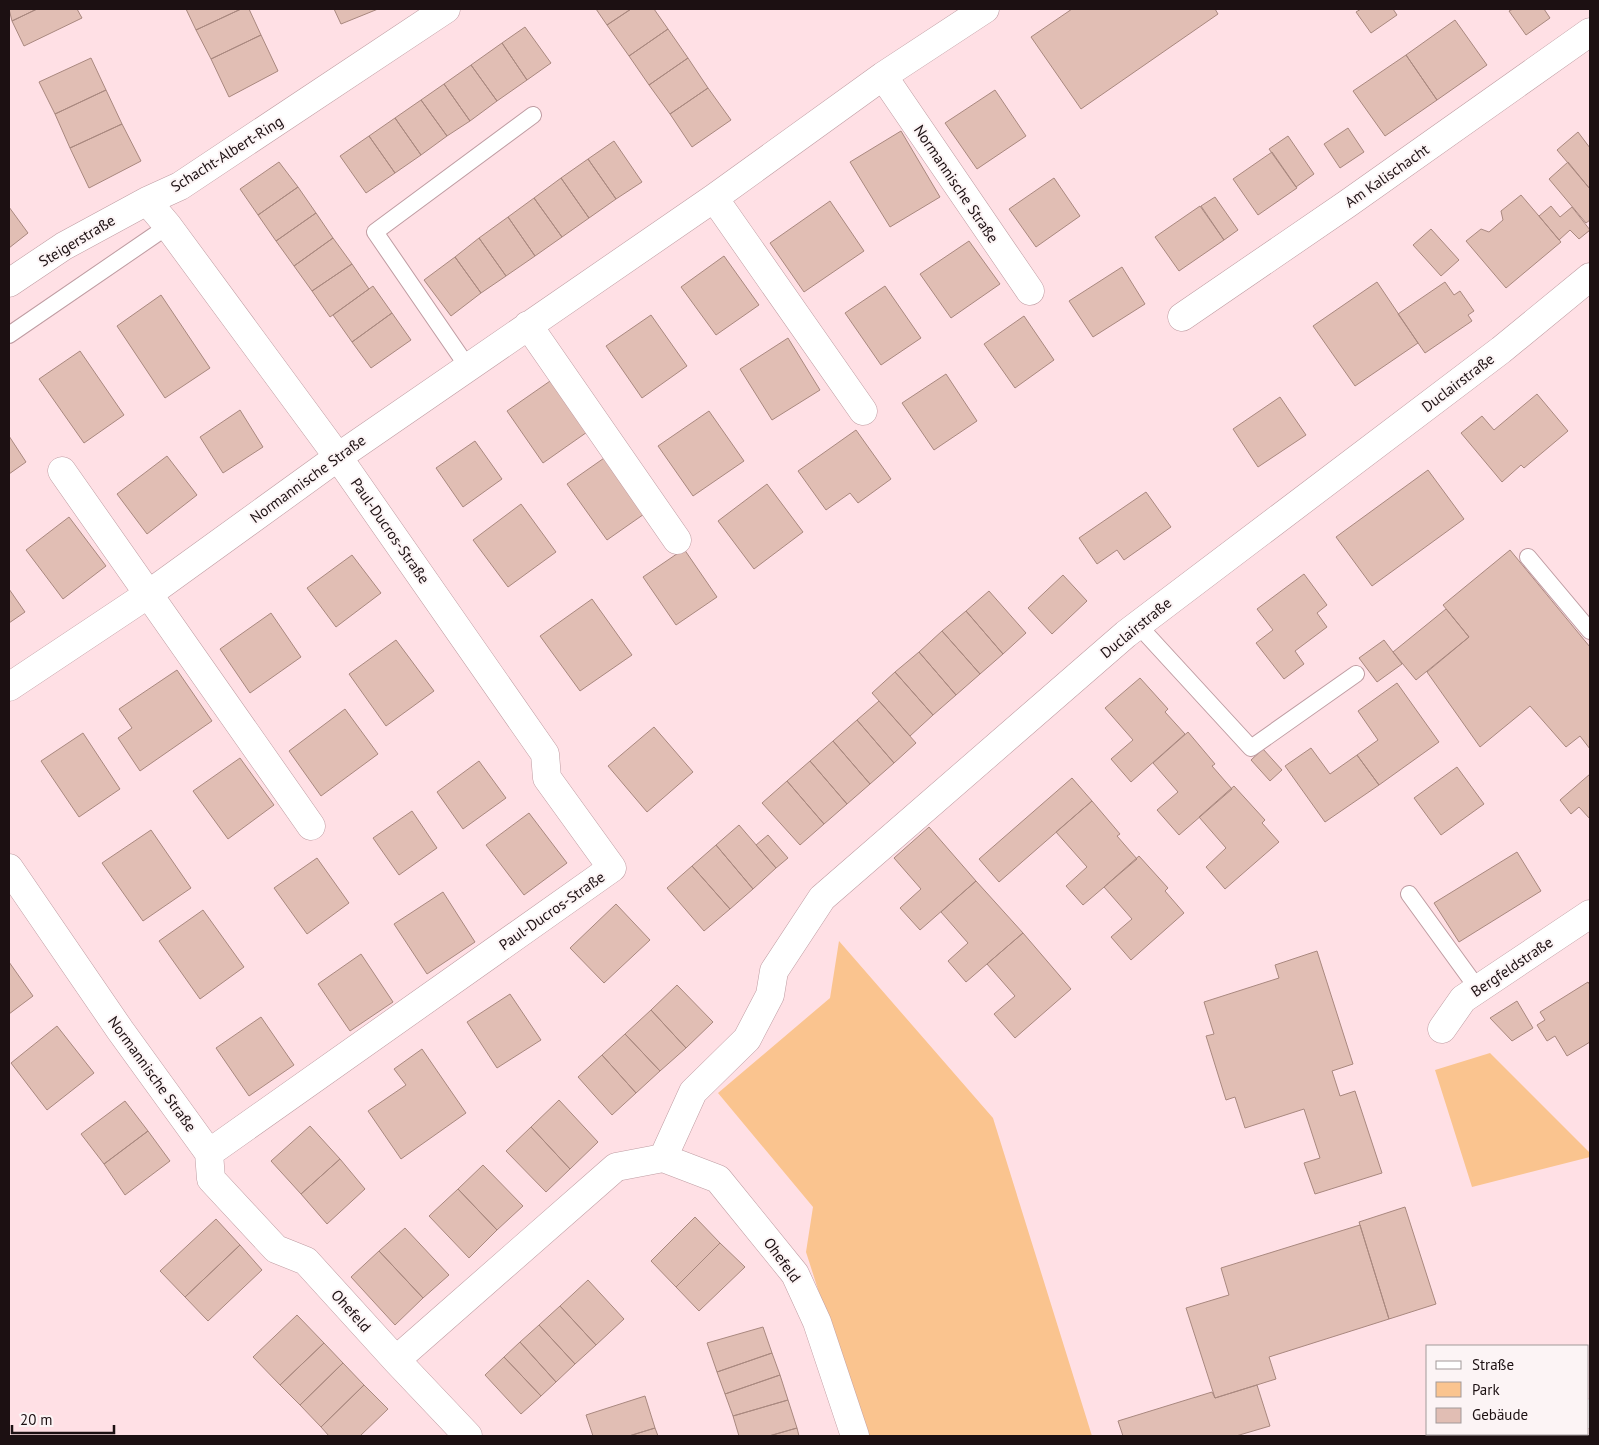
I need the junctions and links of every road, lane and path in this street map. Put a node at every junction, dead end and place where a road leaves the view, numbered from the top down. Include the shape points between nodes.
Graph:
1 (446, 9) edge
2 (985, 9) edge
3 (1590, 32) edge
4 (883, 76) junction
5 (532, 115) dead end
6 (714, 198) junction
7 (147, 201) junction
8 (168, 226) junction
9 (1590, 276) edge
10 (9, 283) edge
11 (1030, 291) dead end
12 (1182, 316) dead end
13 (528, 325) junction
14 (9, 335) edge
15 (467, 366) junction
16 (863, 411) dead end
17 (338, 457) junction
18 (62, 471) dead end
19 (677, 540) dead end
20 (1528, 557) dead end
21 (150, 593) junction
22 (1138, 625) junction
23 (1590, 631) edge
24 (1356, 674) dead end
25 (9, 687) edge
26 (311, 826) dead end
27 (9, 868) edge
28 (1410, 894) dead end
29 (1590, 914) edge
30 (1478, 990) junction
31 (1442, 1029) dead end
32 (209, 1153) junction
33 (663, 1158) junction
34 (396, 1360) junction
35 (468, 1436) edge
36 (855, 1436) edge

1 - 7 street, Schacht-Albert-Ring via 180,186
2 - 4 street, Normannische Straße
3 - 12 street, Am Kalischacht via 1348,204
4 - 6 street, Normannische Straße
4 - 11 street, Normannische Straße
5 - 15 lane via 375,232
6 - 13 street, Normannische Straße
6 - 16 street
7 - 8 street
7 - 10 street, Steigerstraße via 64,246
8 - 14 lane
8 - 17 street
9 - 22 street, Duclairstraße via 1501,350
13 - 15 street, Normannische Straße
13 - 19 street
15 - 17 street, Normannische Straße
17 - 21 street, Normannische Straße
17 - 32 street, Paul-Ducros-Straße via 545,754 547,778 612,868
18 - 21 street
20 - 23 lane
21 - 25 street, Normannische Straße
21 - 26 street
22 - 24 lane via 1251,748
22 - 33 street, Duclairstraße via 822,898 774,971 770,995 747,1039 693,1092
27 - 32 street, Normannische Straße
28 - 30 lane
29 - 30 street, Bergfeldstraße
30 - 31 street, Bergfeldstraße via 1463,999
32 - 34 street, Ohefeld via 211,1179 276,1250 306,1261
33 - 34 street via 616,1167
33 - 36 street, Ohefeld via 718,1179 795,1274 817,1322
34 - 35 street, Ohefeld

